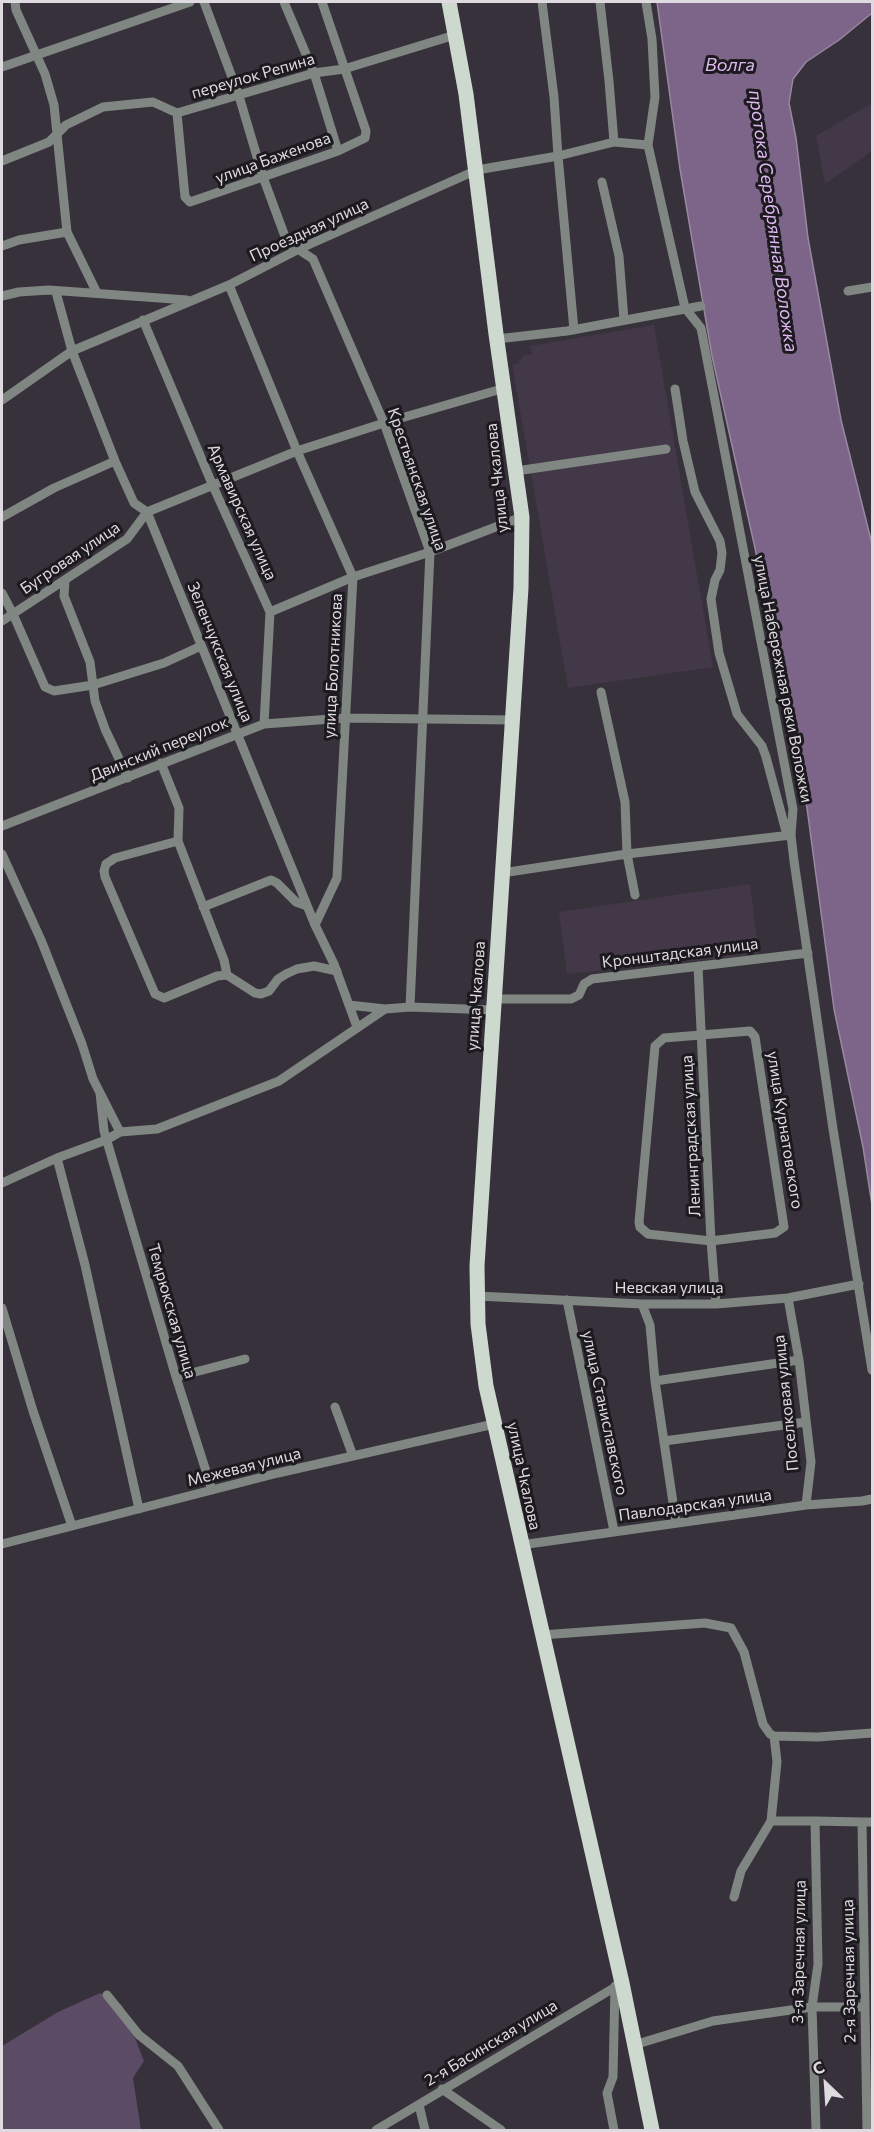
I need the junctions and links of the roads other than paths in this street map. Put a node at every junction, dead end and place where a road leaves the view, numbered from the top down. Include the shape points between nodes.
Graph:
1 (15, 2) edge
2 (190, 2) edge
3 (204, 2) edge
4 (284, 2) edge
5 (322, 2) edge
6 (449, 2) edge
7 (542, 2) edge
8 (600, 2) edge
9 (645, 2) edge
10 (455, 35) junction
11 (37, 55) junction
12 (2, 67) edge
13 (344, 69) junction
14 (314, 73) junction
15 (239, 96) junction
16 (177, 113) junction
17 (58, 135) junction
18 (614, 142) junction
19 (648, 145) junction
20 (338, 151) junction
21 (558, 156) junction
22 (2, 161) edge
23 (477, 170) junction
24 (263, 177) junction
25 (602, 182) dead end
26 (67, 232) junction
27 (2, 246) edge
28 (299, 249) junction
29 (229, 285) junction
30 (873, 287) edge
31 (848, 291) dead end
32 (56, 292) junction
33 (97, 293) junction
34 (2, 296) edge
35 (190, 300) junction
36 (701, 306) dead end
37 (685, 308) junction
38 (143, 320) junction
39 (624, 320) junction
40 (574, 330) junction
41 (497, 339) junction
42 (72, 351) junction
43 (505, 388) junction
44 (675, 389) dead end
45 (2, 400) edge
46 (384, 423) junction
47 (666, 450) dead end
48 (297, 451) junction
49 (115, 460) junction
50 (516, 471) junction
51 (213, 486) junction
52 (147, 512) junction
53 (2, 517) edge
54 (522, 517) junction
55 (430, 552) junction
56 (354, 577) junction
57 (64, 581) junction
58 (2, 593) edge
59 (270, 612) junction
60 (13, 614) junction
61 (2, 621) edge
62 (201, 645) junction
63 (93, 685) junction
64 (601, 692) dead end
65 (345, 718) junction
66 (423, 719) junction
67 (513, 720) junction
68 (264, 724) junction
69 (236, 734) junction
70 (161, 763) junction
71 (128, 778) junction
72 (2, 826) edge
73 (789, 835) junction
74 (178, 841) junction
75 (2, 854) edge
76 (627, 854) junction
77 (502, 873) junction
78 (635, 895) dead end
79 (307, 906) junction
80 (203, 907) junction
81 (315, 925) junction
82 (808, 953) junction
83 (698, 966) junction
84 (337, 970) junction
85 (227, 975) junction
86 (494, 1004) junction
87 (349, 1005) junction
88 (410, 1007) junction
89 (386, 1009) junction
90 (357, 1027) junction
91 (702, 1035) junction
92 (100, 1093) junction
93 (120, 1132) junction
94 (106, 1140) junction
95 (57, 1158) junction
96 (2, 1182) edge
97 (711, 1241) junction
98 (859, 1284) junction
99 (477, 1296) junction
100 (788, 1298) junction
101 (567, 1300) junction
102 (642, 1304) junction
103 (716, 1304) junction
104 (2, 1308) edge
105 (245, 1359) dead end
106 (799, 1360) junction
107 (873, 1370) edge
108 (176, 1377) junction
109 (655, 1382) junction
110 (335, 1407) dead end
111 (806, 1422) junction
112 (494, 1424) junction
113 (664, 1442) junction
114 (353, 1456) junction
115 (212, 1490) junction
116 (873, 1498) edge
117 (806, 1504) junction
118 (139, 1509) junction
119 (676, 1522) junction
120 (72, 1526) junction
121 (614, 1531) junction
122 (2, 1544) edge
123 (521, 1545) junction
124 (542, 1635) junction
125 (873, 1733) edge
126 (774, 1736) junction
127 (771, 1821) junction
128 (815, 1821) junction
129 (862, 1822) junction
130 (873, 1822) edge
131 (734, 1897) dead end
132 (618, 1984) junction
133 (107, 1995) dead end
134 (812, 2007) junction
135 (865, 2007) junction
136 (634, 2046) junction
137 (442, 2090) junction
138 (419, 2105) junction
139 (219, 2130) edge
140 (376, 2130) edge
141 (424, 2130) edge
142 (501, 2130) edge
143 (614, 2130) edge
144 (652, 2130) edge
145 (816, 2130) edge
146 (867, 2130) edge

1 - 11 street
2 - 11 street
3 - 15 street, Крестьянская улица
4 - 14 street
5 - 13 street
6 - 10 main road, улица Чкалова
7 - 21 street
8 - 18 street
9 - 19 street, улица Набережная реки Воложки via 652,39 655,97
10 - 13 street, переулок Репина
10 - 23 main road, улица Чкалова
11 - 12 street
11 - 17 street via 54,105
13 - 14 street, переулок Репина
13 - 20 street, улица Баженова via 366,136
14 - 15 street, переулок Репина
14 - 20 street
15 - 16 street, переулок Репина
15 - 24 street, Крестьянская улица
16 - 17 street, переулок Репина via 153,102 103,107 70,122
16 - 24 street, улица Баженова via 187,201
17 - 22 street, переулок Репина
17 - 26 street
18 - 19 street, Проездная улица
18 - 21 street, Проездная улица
19 - 37 street, улица Набережная реки Воложки
20 - 24 street, улица Баженова
21 - 23 street, Проездная улица
21 - 40 street
23 - 28 street, Проездная улица
23 - 41 main road, улица Чкалова
24 - 28 street, Крестьянская улица via 287,242
25 - 39 street via 619,256
26 - 27 street
26 - 33 street
28 - 29 street, Проездная улица
28 - 46 street, Крестьянская улица via 313,259
29 - 35 street, Проездная улица
29 - 48 street, улица Болотникова
30 - 31 street
32 - 33 street
32 - 34 street
32 - 42 street, Зеленчукская улица
33 - 35 street
35 - 38 street, Проездная улица
36 - 37 street
37 - 39 street
37 - 73 street, улица Набережная реки Воложки via 701,328 793,809
38 - 42 street, Проездная улица
38 - 51 street, Армавирская улица
39 - 40 street
40 - 41 street
41 - 43 main road, улица Чкалова
42 - 45 street, Проездная улица
42 - 49 street, Зеленчукская улица
43 - 46 street
43 - 50 main road, улица Чкалова
44 - 73 street via 682,441 695,492 720,541 722,553 711,599 719,653 737,714 762,746
46 - 48 street
46 - 55 street, Крестьянская улица
47 - 50 street
48 - 51 street
48 - 56 street, улица Болотникова
49 - 52 street, Зеленчукская улица via 134,503
49 - 53 street
50 - 54 main road, улица Чкалова
51 - 52 street
51 - 59 street, Армавирская улица
52 - 57 street, Бугровая улица via 127,539
52 - 62 street, Зеленчукская улица
54 - 55 street
54 - 67 main road, улица Чкалова
55 - 56 street
55 - 66 street, Крестьянская улица
56 - 59 street
56 - 65 street, улица Болотникова
57 - 60 street, Бугровая улица
57 - 63 street via 64,596 90,662
58 - 60 street
59 - 68 street, Армавирская улица
60 - 61 street, Бугровая улица
60 - 63 street via 45,687 58,692
62 - 63 street via 164,663
62 - 69 street, Зеленчукская улица
63 - 71 street via 102,720
64 - 76 street via 625,802
65 - 66 street, Двинский переулок
65 - 68 street, Двинский переулок
65 - 81 street, улица Болотникова via 337,878
66 - 67 street, Двинский переулок
66 - 88 street, Крестьянская улица
67 - 77 main road, улица Чкалова
68 - 69 street, Двинский переулок
69 - 70 street, Двинский переулок
69 - 79 street, Зеленчукская улица
70 - 71 street, Двинский переулок
70 - 74 street via 179,807
71 - 72 street, Двинский переулок
73 - 76 street
73 - 82 street, улица Набережная реки Воложки
74 - 80 street
74 - 85 street via 115,858 106,864 105,877 158,996 164,998
75 - 92 street
76 - 77 street
76 - 78 street
77 - 86 main road, улица Чкалова
79 - 80 street via 271,880
79 - 81 street, Зеленчукская улица
80 - 85 street
81 - 84 street, Зеленчукская улица
82 - 83 street, Кронштадская улица
82 - 98 street, улица Набережная реки Воложки
83 - 86 street, Кронштадская улица via 592,979 571,999
83 - 91 street, Ленинградская улица
84 - 85 street via 314,966 297,969 261,994
84 - 87 street, Зеленчукская улица
86 - 88 street, Кронштадская улица
86 - 99 main road, улица Чкалова
87 - 89 street, Кронштадская улица
87 - 90 street, Зеленчукская улица
88 - 89 street, Кронштадская улица
89 - 90 street
90 - 93 street via 279,1082 157,1129
91 - 97 street, Ленинградская улица
91 - 97 street, улица Курнатовского via 664,1038 655,1046 639,1222 644,1232 654,1236
91 - 97 street, улица Курнатовского via 750,1031 754,1034 784,1224 775,1233
92 - 93 street
92 - 94 street, Темрюкская улица
93 - 94 street
94 - 95 street
94 - 108 street, Темрюкская улица
95 - 96 street
95 - 118 street
97 - 103 street, Ленинградская улица
98 - 100 street, Невская улица
98 - 107 street, улица Набережная реки Воложки
99 - 101 street, Невская улица
99 - 112 main road, улица Чкалова via 482,1361
100 - 103 street, Невская улица
100 - 106 street, Поселковая улица
101 - 102 street, Невская улица
101 - 121 street, улица Станиславского
102 - 103 street, Невская улица
102 - 109 street via 650,1325
104 - 120 street
105 - 108 street
106 - 109 street
106 - 111 street, Поселковая улица
108 - 115 street, Темрюкская улица
109 - 113 street
110 - 114 street
111 - 113 street
111 - 117 street, Поселковая улица via 811,1461
112 - 114 street, Межевая улица
112 - 123 main road, улица Чкалова
113 - 119 street
114 - 115 street, Межевая улица
115 - 118 street, Межевая улица
116 - 117 street, Павлодарская улица
117 - 119 street, Павлодарская улица
118 - 120 street, Межевая улица
119 - 121 street, Павлодарская улица
120 - 122 street, Межевая улица
121 - 123 street, Павлодарская улица
123 - 124 main road, улица Чкалова
124 - 126 street via 705,1623 731,1628 747,1663 764,1728
124 - 132 main road, улица Чкалова
125 - 126 street
126 - 127 street via 777,1762
127 - 128 street
127 - 131 street via 741,1871
128 - 129 street
128 - 134 street, 3-я Заречная улица via 818,1964
129 - 130 street
129 - 135 street, 2-я Заречная улица
132 - 136 main road, улица Чкалова
132 - 137 street, 2-я Басинская улица
132 - 143 street via 613,2077 607,2093
133 - 139 street via 139,2036 178,2066
134 - 135 street
134 - 136 street via 713,2021
134 - 145 street, 3-я Заречная улица
135 - 146 street, 2-я Заречная улица
136 - 144 main road, улица Чкалова
137 - 138 street, 2-я Басинская улица
137 - 142 street
138 - 140 street, 2-я Басинская улица
138 - 141 street

